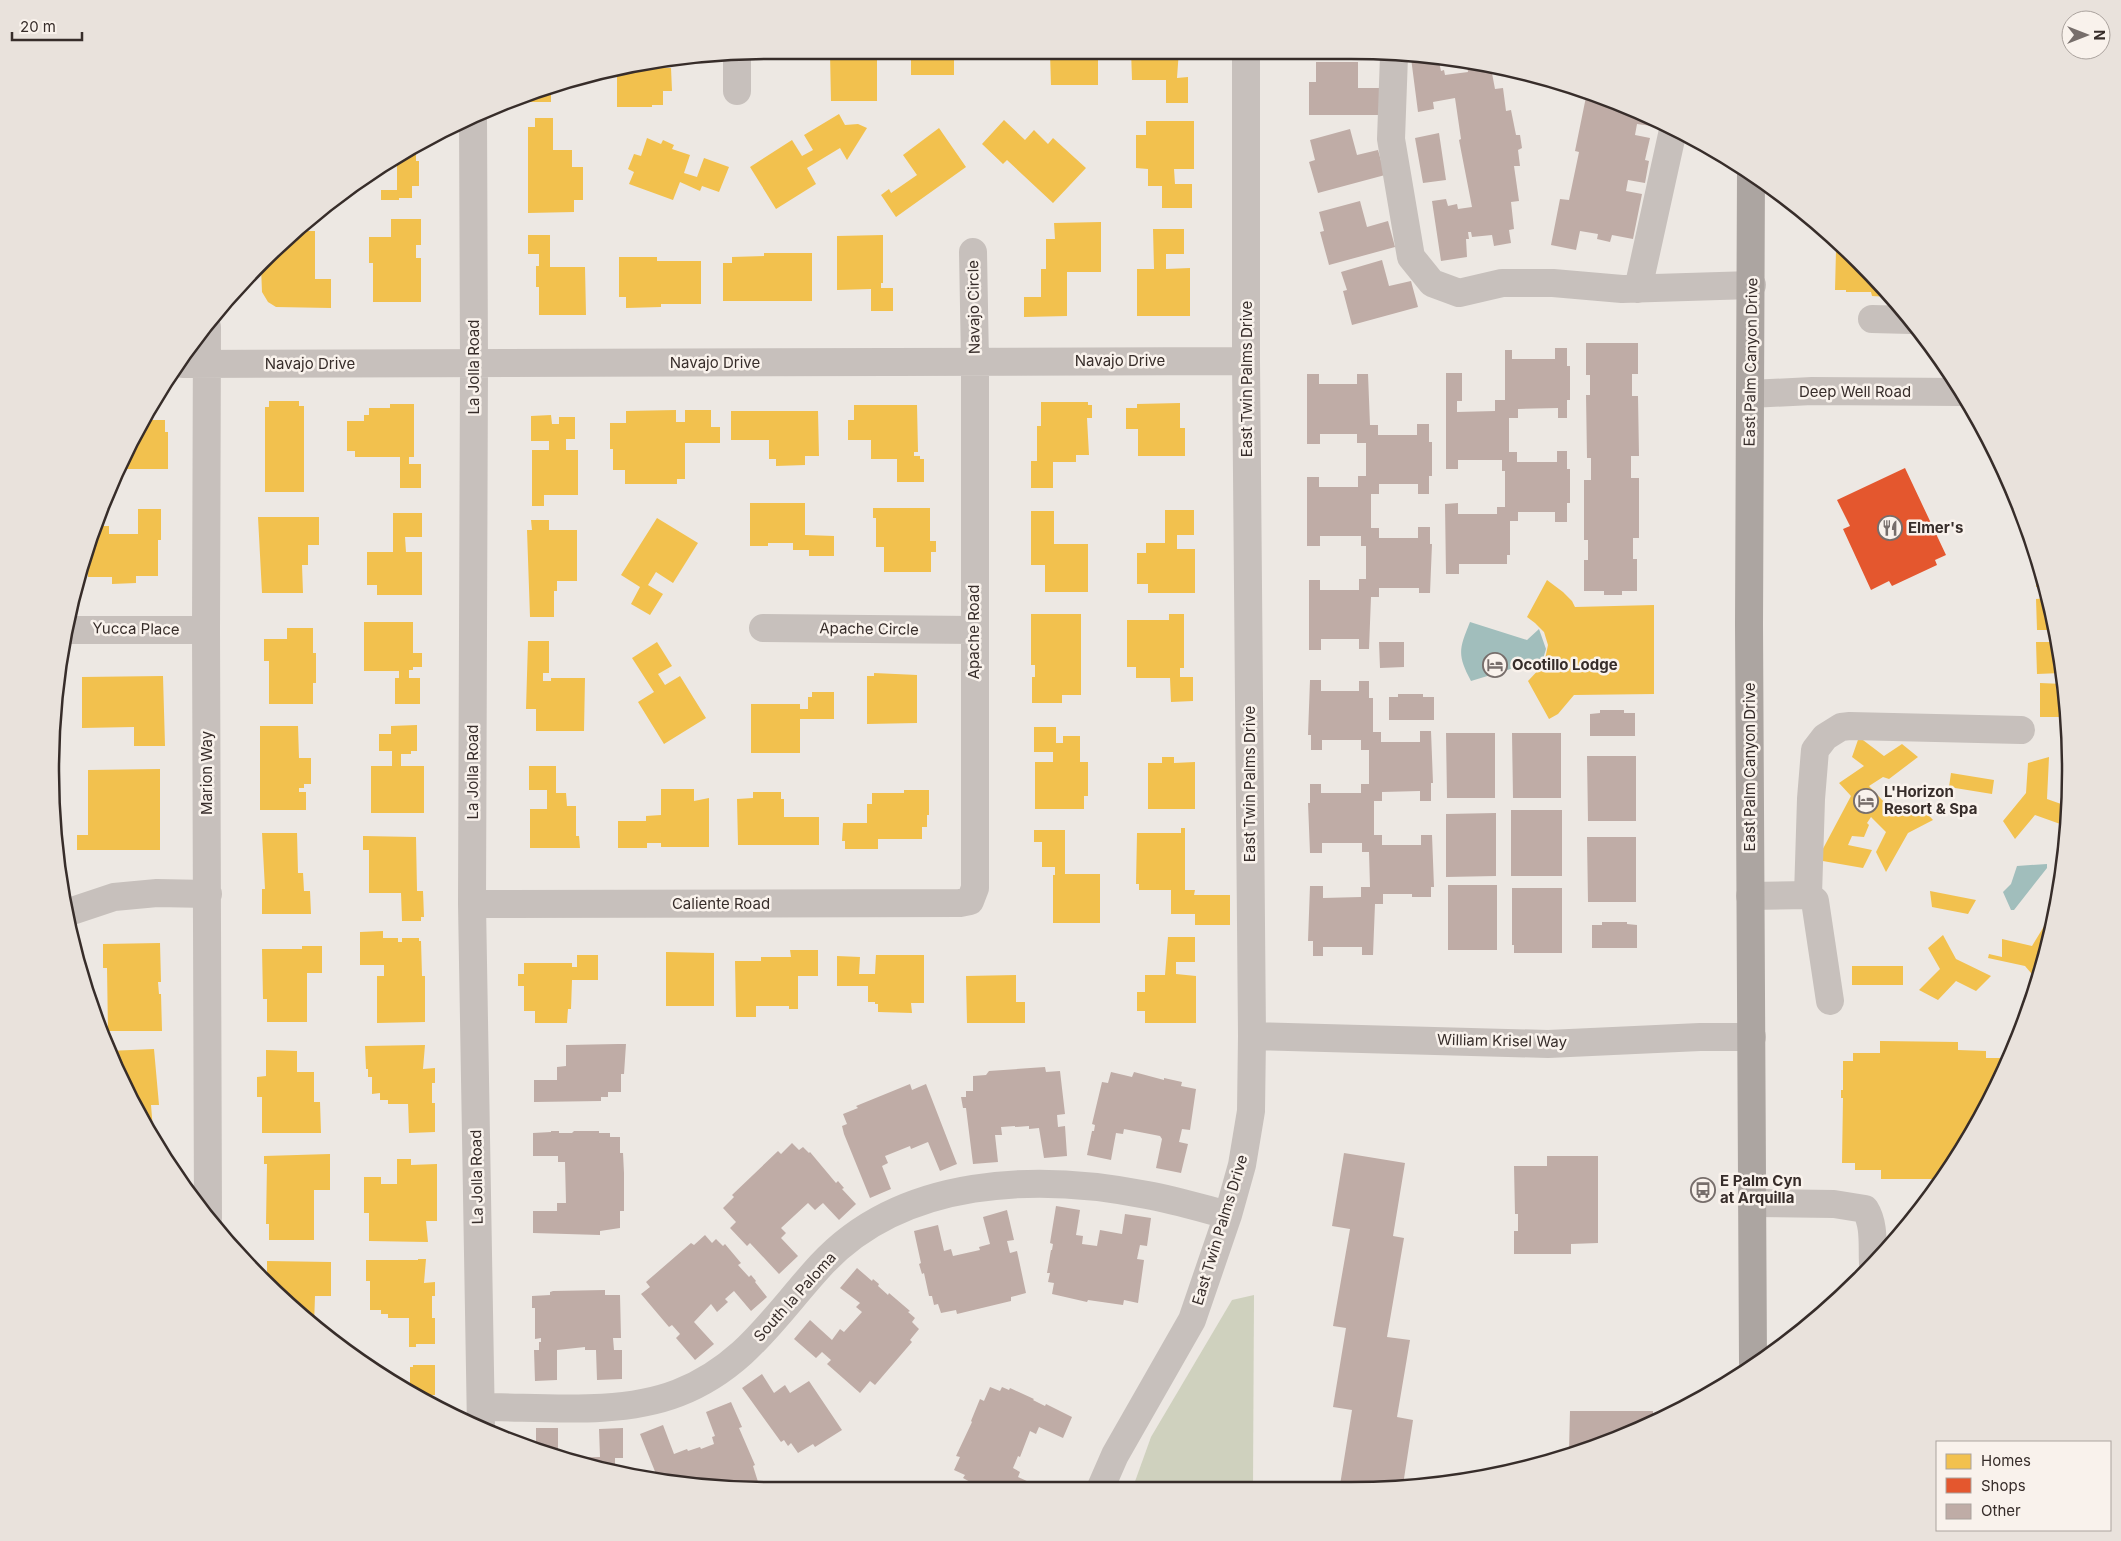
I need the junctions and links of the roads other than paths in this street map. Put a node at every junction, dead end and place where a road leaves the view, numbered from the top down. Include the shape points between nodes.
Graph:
1 (1246, 59) edge
2 (737, 60) edge
3 (1394, 60) edge
4 (737, 91) dead end
5 (473, 124) edge
6 (1672, 136) edge
7 (1751, 183) edge
8 (973, 252) dead end
9 (1752, 285) junction
10 (1638, 289) junction
11 (1872, 319) dead end
12 (1901, 320) edge
13 (203, 341) edge
14 (1246, 361) junction
15 (975, 362) junction
16 (195, 364) edge
17 (474, 364) junction
18 (1953, 392) edge
19 (1750, 394) junction
20 (763, 628) dead end
21 (73, 629) edge
22 (206, 630) junction
23 (974, 630) junction
24 (2021, 730) dead end
25 (208, 894) junction
26 (1808, 895) junction
27 (1750, 896) junction
28 (970, 901) joint
29 (472, 904) junction
30 (72, 911) edge
31 (1830, 1001) dead end
32 (1252, 1036) junction
33 (1752, 1037) junction
34 (1752, 1203) junction
35 (208, 1206) edge
36 (1228, 1215) junction
37 (1872, 1255) edge
38 (1753, 1357) edge
39 (481, 1418) edge
40 (1103, 1482) edge

1 - 14 street, East Twin Palms Drive
2 - 4 street
3 - 10 street via 1392,149 1411,257 1432,283 1459,293 1502,283
5 - 17 street, La Jolla Road
6 - 10 street
7 - 9 main road, East Palm Canyon Drive
8 - 15 street, Navajo Circle
9 - 10 street
9 - 19 main road, East Palm Canyon Drive
11 - 12 street
13 - 16 street, Marion Way
14 - 15 street, Navajo Drive
14 - 32 street, East Twin Palms Drive
15 - 17 street, Navajo Drive
15 - 23 street, Apache Road
16 - 17 street, Navajo Drive
16 - 22 street, Marion Way
17 - 29 street, La Jolla Road
18 - 19 street, Deep Well Road
19 - 27 main road, East Palm Canyon Drive
20 - 23 street, Apache Circle
21 - 22 street, Yucca Place
22 - 25 street, Marion Way
23 - 28 street, Apache Road via 975,888
24 - 26 street via 1850,726 1841,727 1825,737 1815,750
25 - 30 street via 157,893 114,897
25 - 35 street, Marion Way
26 - 27 street
26 - 31 street via 1815,901
27 - 33 main road, East Palm Canyon Drive
28 - 29 street, Caliente Road
29 - 39 street, La Jolla Road
32 - 33 street, William Krisel Way via 1548,1044
32 - 36 street, East Twin Palms Drive via 1251,1111 1242,1165
33 - 34 main road, East Palm Canyon Drive
34 - 37 street via 1834,1204 1865,1209 1872,1228
34 - 38 main road, East Palm Canyon Drive
36 - 39 street, South la Paloma via 1147,1195 1076,1185 1015,1184 957,1191 901,1208 861,1230 823,1263 754,1343 721,1372 677,1393 622,1407
36 - 40 street, East Twin Palms Drive via 1192,1320 1114,1455

